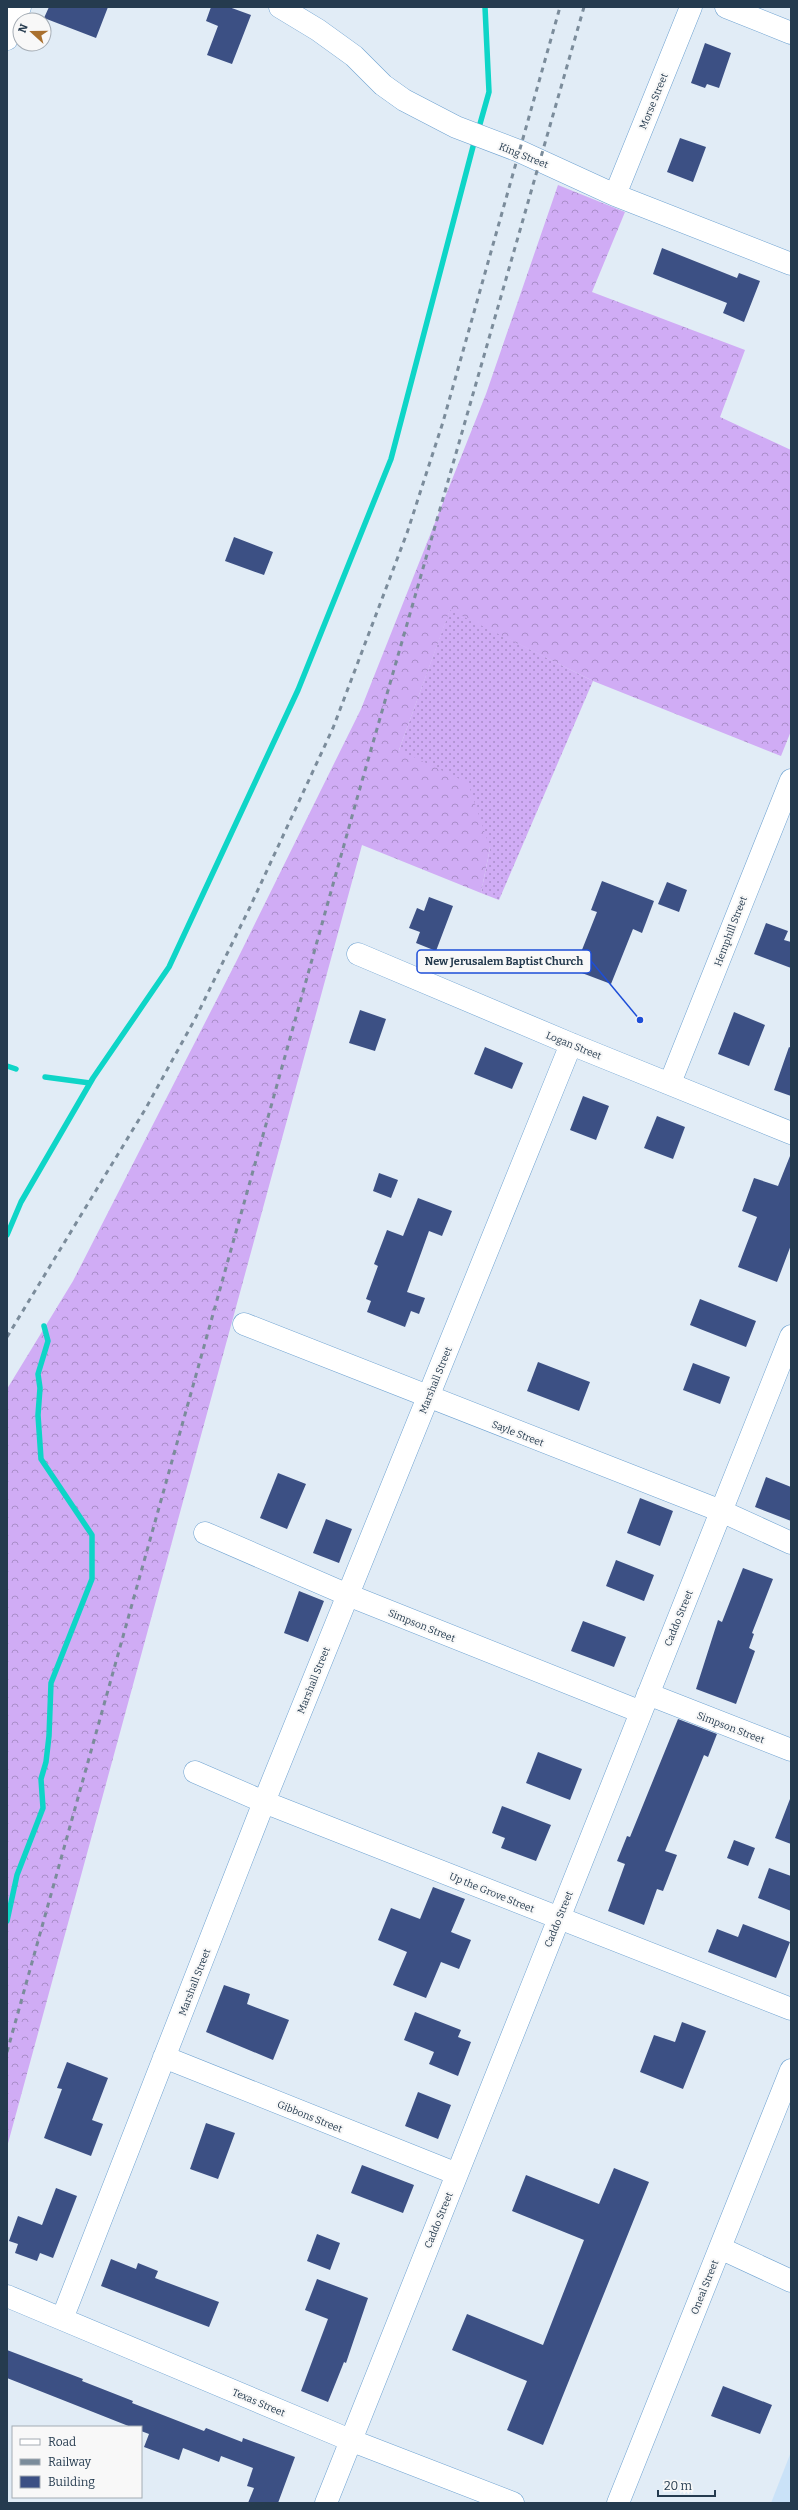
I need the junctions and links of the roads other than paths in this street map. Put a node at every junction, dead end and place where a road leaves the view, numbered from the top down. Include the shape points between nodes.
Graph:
1 (20, 7) edge
2 (280, 7) edge
3 (691, 7) edge
4 (726, 7) edge
5 (791, 34) edge
6 (7, 39) edge
7 (615, 195) junction
8 (791, 264) edge
9 (791, 780) edge
10 (358, 954) dead end
11 (571, 1044) junction
12 (670, 1083) junction
13 (791, 1133) edge
14 (244, 1324) dead end
15 (791, 1336) edge
16 (427, 1398) junction
17 (721, 1511) junction
18 (205, 1533) dead end
19 (791, 1543) edge
20 (348, 1595) junction
21 (644, 1703) junction
22 (791, 1750) edge
23 (195, 1772) dead end
24 (264, 1802) junction
25 (558, 1918) junction
26 (791, 2009) edge
27 (164, 2057) junction
28 (791, 2070) edge
29 (457, 2174) junction
30 (720, 2248) junction
31 (791, 2281) edge
32 (7, 2296) edge
33 (62, 2319) junction
34 (350, 2440) junction
35 (326, 2503) edge
36 (513, 2503) edge
37 (618, 2503) edge

1 - 6 street
2 - 7 street, King Street via 354,56 383,85 404,100 456,127 519,151
3 - 7 street, Morse Street
4 - 5 street
7 - 8 street, King Street
9 - 12 street, Hemphill Street
10 - 11 street, Logan Street
11 - 12 street, Logan Street
11 - 16 street, Marshall Street
12 - 13 street, Logan Street
14 - 16 street, Sayle Street
15 - 17 street, Caddo Street
16 - 17 street, Sayle Street
16 - 20 street, Marshall Street
17 - 19 street, Sayle Street
17 - 21 street, Caddo Street
18 - 20 street, Simpson Street
20 - 21 street, Simpson Street
20 - 24 street, Marshall Street
21 - 22 street, Simpson Street
21 - 25 street, Caddo Street
23 - 24 street, Up the Grove Street
24 - 25 street, Up the Grove Street
24 - 27 street, Marshall Street
25 - 26 street, Up the Grove Street
25 - 29 street, Caddo Street
27 - 29 street, Gibbons Street
27 - 33 street, Marshall Street
28 - 30 street, Oneal Street
29 - 34 street, Caddo Street
30 - 31 street
30 - 37 street, Oneal Street
32 - 33 street, Texas Street
33 - 34 street, Texas Street
34 - 35 street, Caddo Street
34 - 36 street, Texas Street

